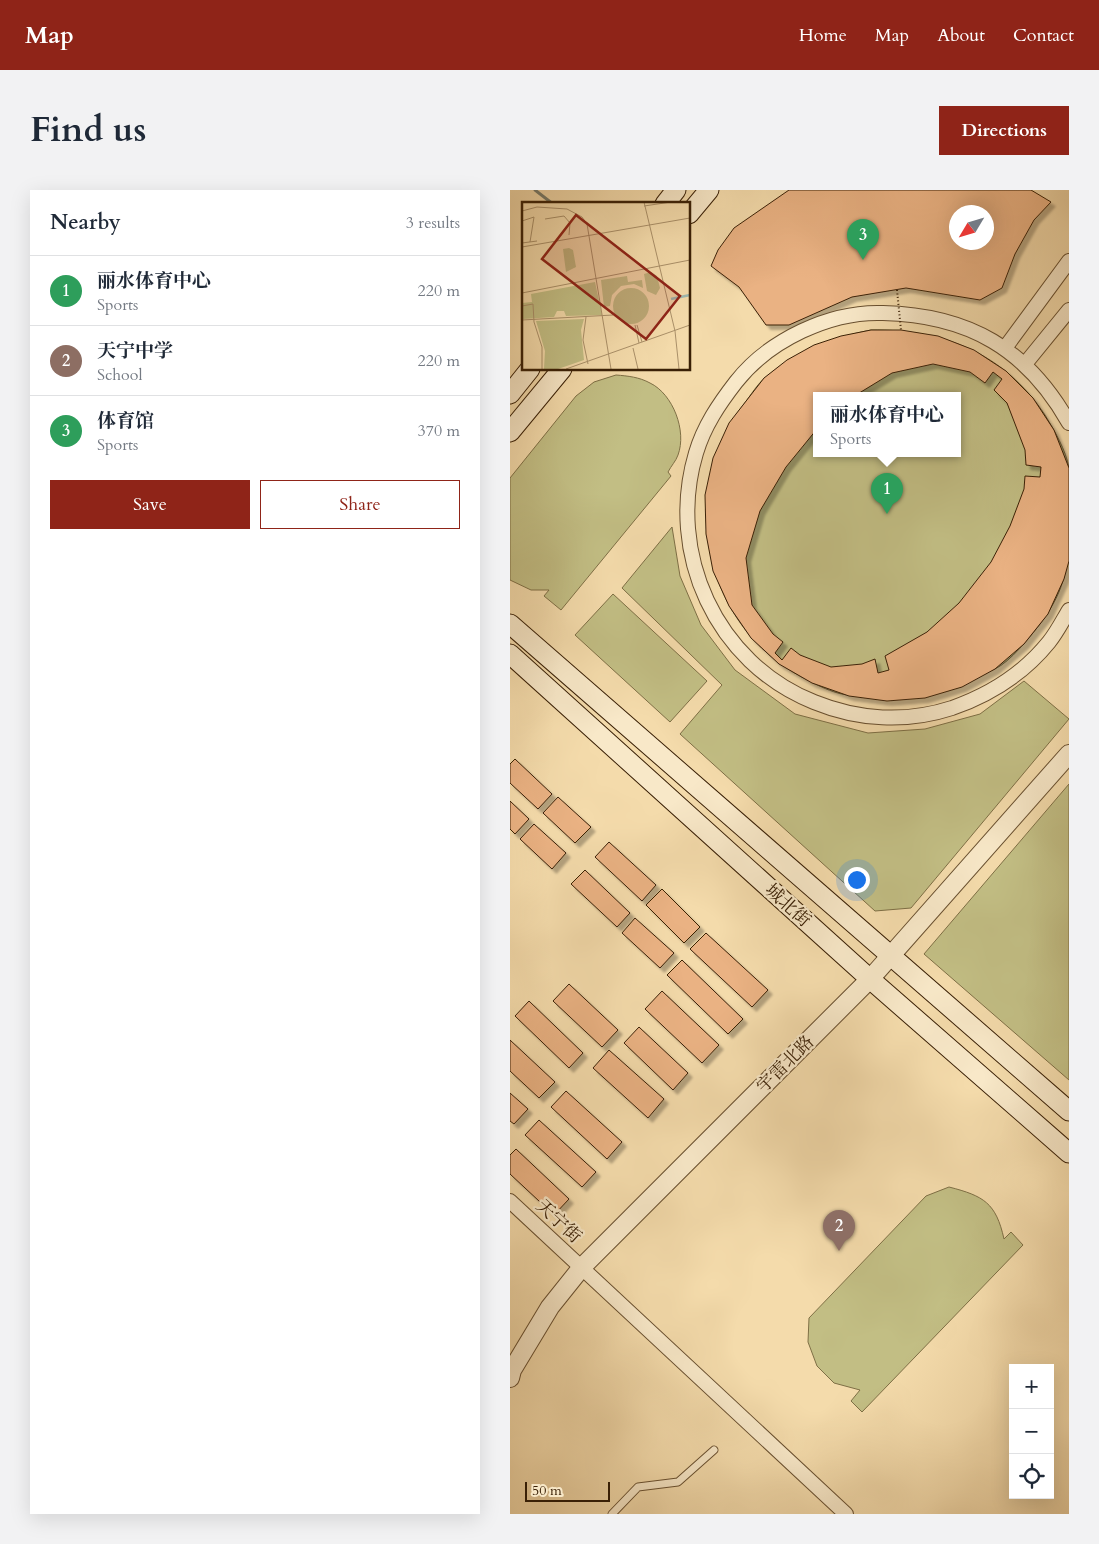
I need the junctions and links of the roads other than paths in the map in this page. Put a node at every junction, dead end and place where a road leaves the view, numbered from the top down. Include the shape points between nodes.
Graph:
1 (676, 190) edge
2 (709, 190) edge
3 (667, 202) edge
4 (690, 213) edge
5 (1069, 261) edge
6 (1069, 310) edge
7 (1005, 348) junction
8 (1025, 364) junction
9 (529, 370) edge
10 (561, 370) edge
11 (510, 394) edge
12 (1069, 423) edge
13 (510, 432) edge
14 (1069, 610) edge
15 (510, 624) edge
16 (510, 654) edge
17 (1069, 754) edge
18 (892, 955) junction
19 (870, 979) junction
20 (1069, 1111) edge
21 (1069, 1153) edge
22 (510, 1201) edge
23 (582, 1267) junction
24 (510, 1378) edge
25 (714, 1450) dead end
26 (612, 1514) edge
27 (846, 1514) edge

1 - 3 main road
2 - 4 main road
5 - 7 street
6 - 8 street
7 - 8 street
7 - 14 street via 963,326 918,314 870,312 824,322 782,342 745,371 716,408 696,451 687,498 688,545 701,590 730,639 755,667 794,694 838,712 884,719 931,715 976,700 1016,675 1050,642
8 - 12 street via 1054,397
9 - 11 main road
10 - 13 main road
15 - 18 main road, 城北街
16 - 19 main road, 城北街
17 - 18 street, 宇雷北路
18 - 19 street, 宇雷北路
18 - 20 main road, 城北街
19 - 21 main road, 城北街
19 - 23 street, 宇雷北路
22 - 23 street, 天宁街
23 - 24 street, 宇雷北路 via 550,1307
23 - 27 street, 天宁街
25 - 26 lane via 678,1482 638,1487

